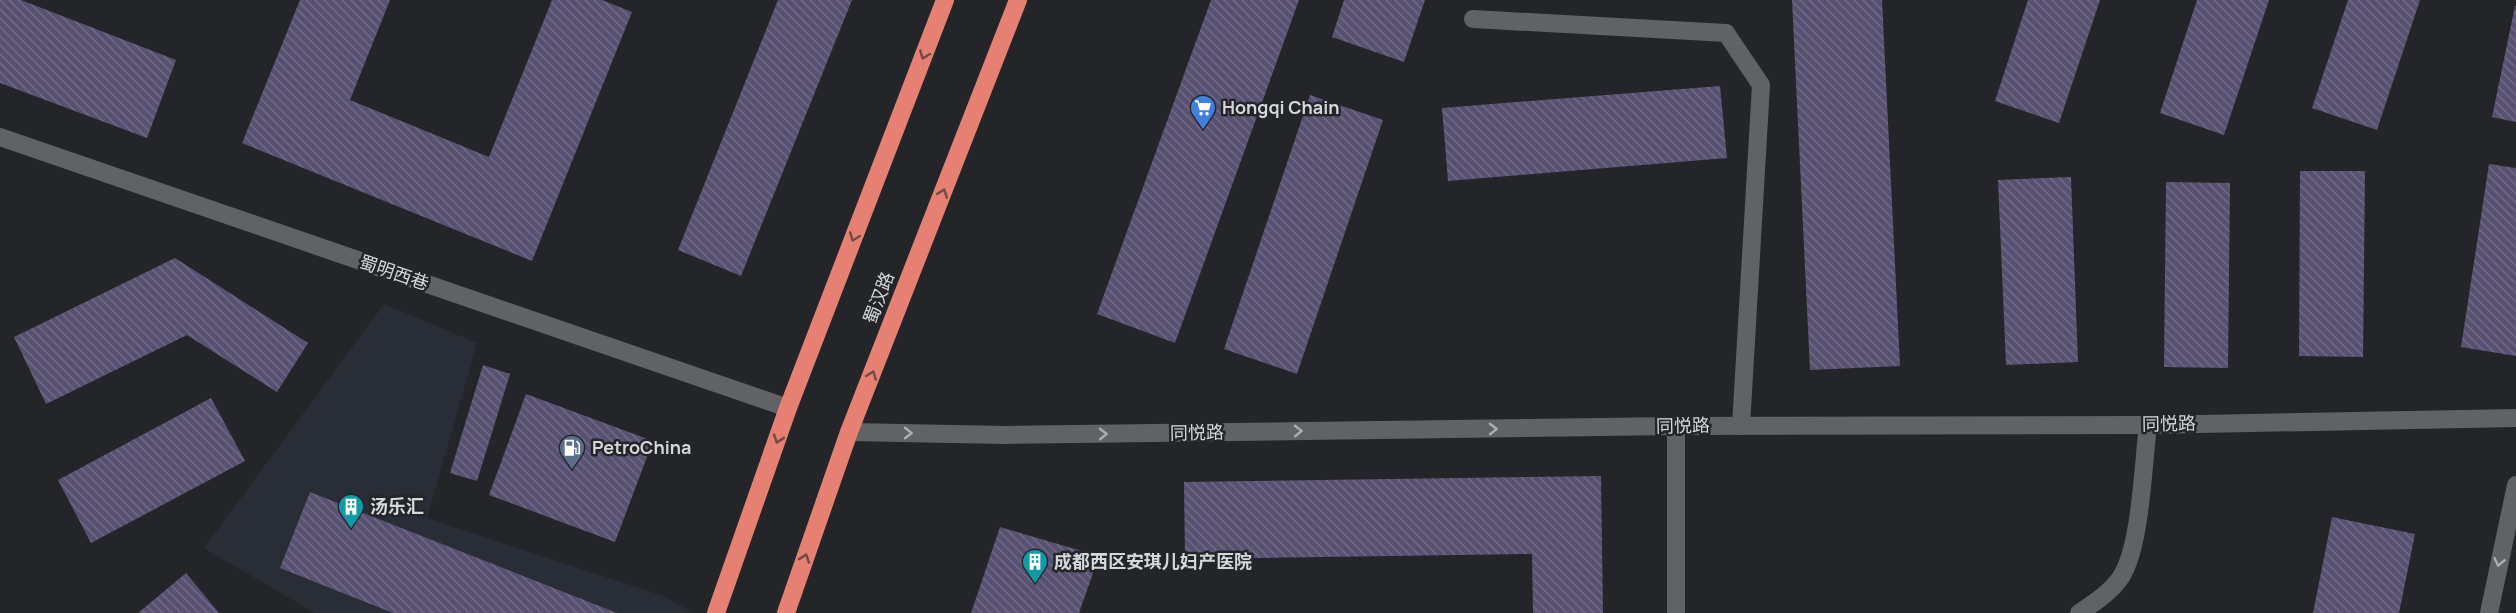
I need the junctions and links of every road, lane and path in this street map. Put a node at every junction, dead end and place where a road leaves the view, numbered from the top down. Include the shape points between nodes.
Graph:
1 (945, 0) edge
2 (1018, 0) edge
3 (1473, 20) dead end
4 (0, 137) edge
5 (788, 408) junction
6 (2516, 418) edge
7 (2148, 424) junction
8 (1676, 426) junction
9 (1741, 426) junction
10 (849, 432) junction
11 (2516, 484) edge
12 (716, 613) edge
13 (786, 613) edge
14 (1676, 613) edge
15 (2079, 613) edge
16 (2489, 613) edge

1 -> 5 highway
10 -> 2 highway, 蜀汉路
3 - 9 street via 1726,33 1761,85
4 - 5 street, 蜀明西巷
5 -> 12 highway
6 - 7 street, 同悦路
7 - 9 street, 同悦路
7 - 15 street via 2133,552 2121,578
8 - 9 street, 同悦路
10 -> 8 street, 同悦路 via 1005,435
8 - 14 street
13 -> 10 highway, 蜀汉路
11 -> 16 street

